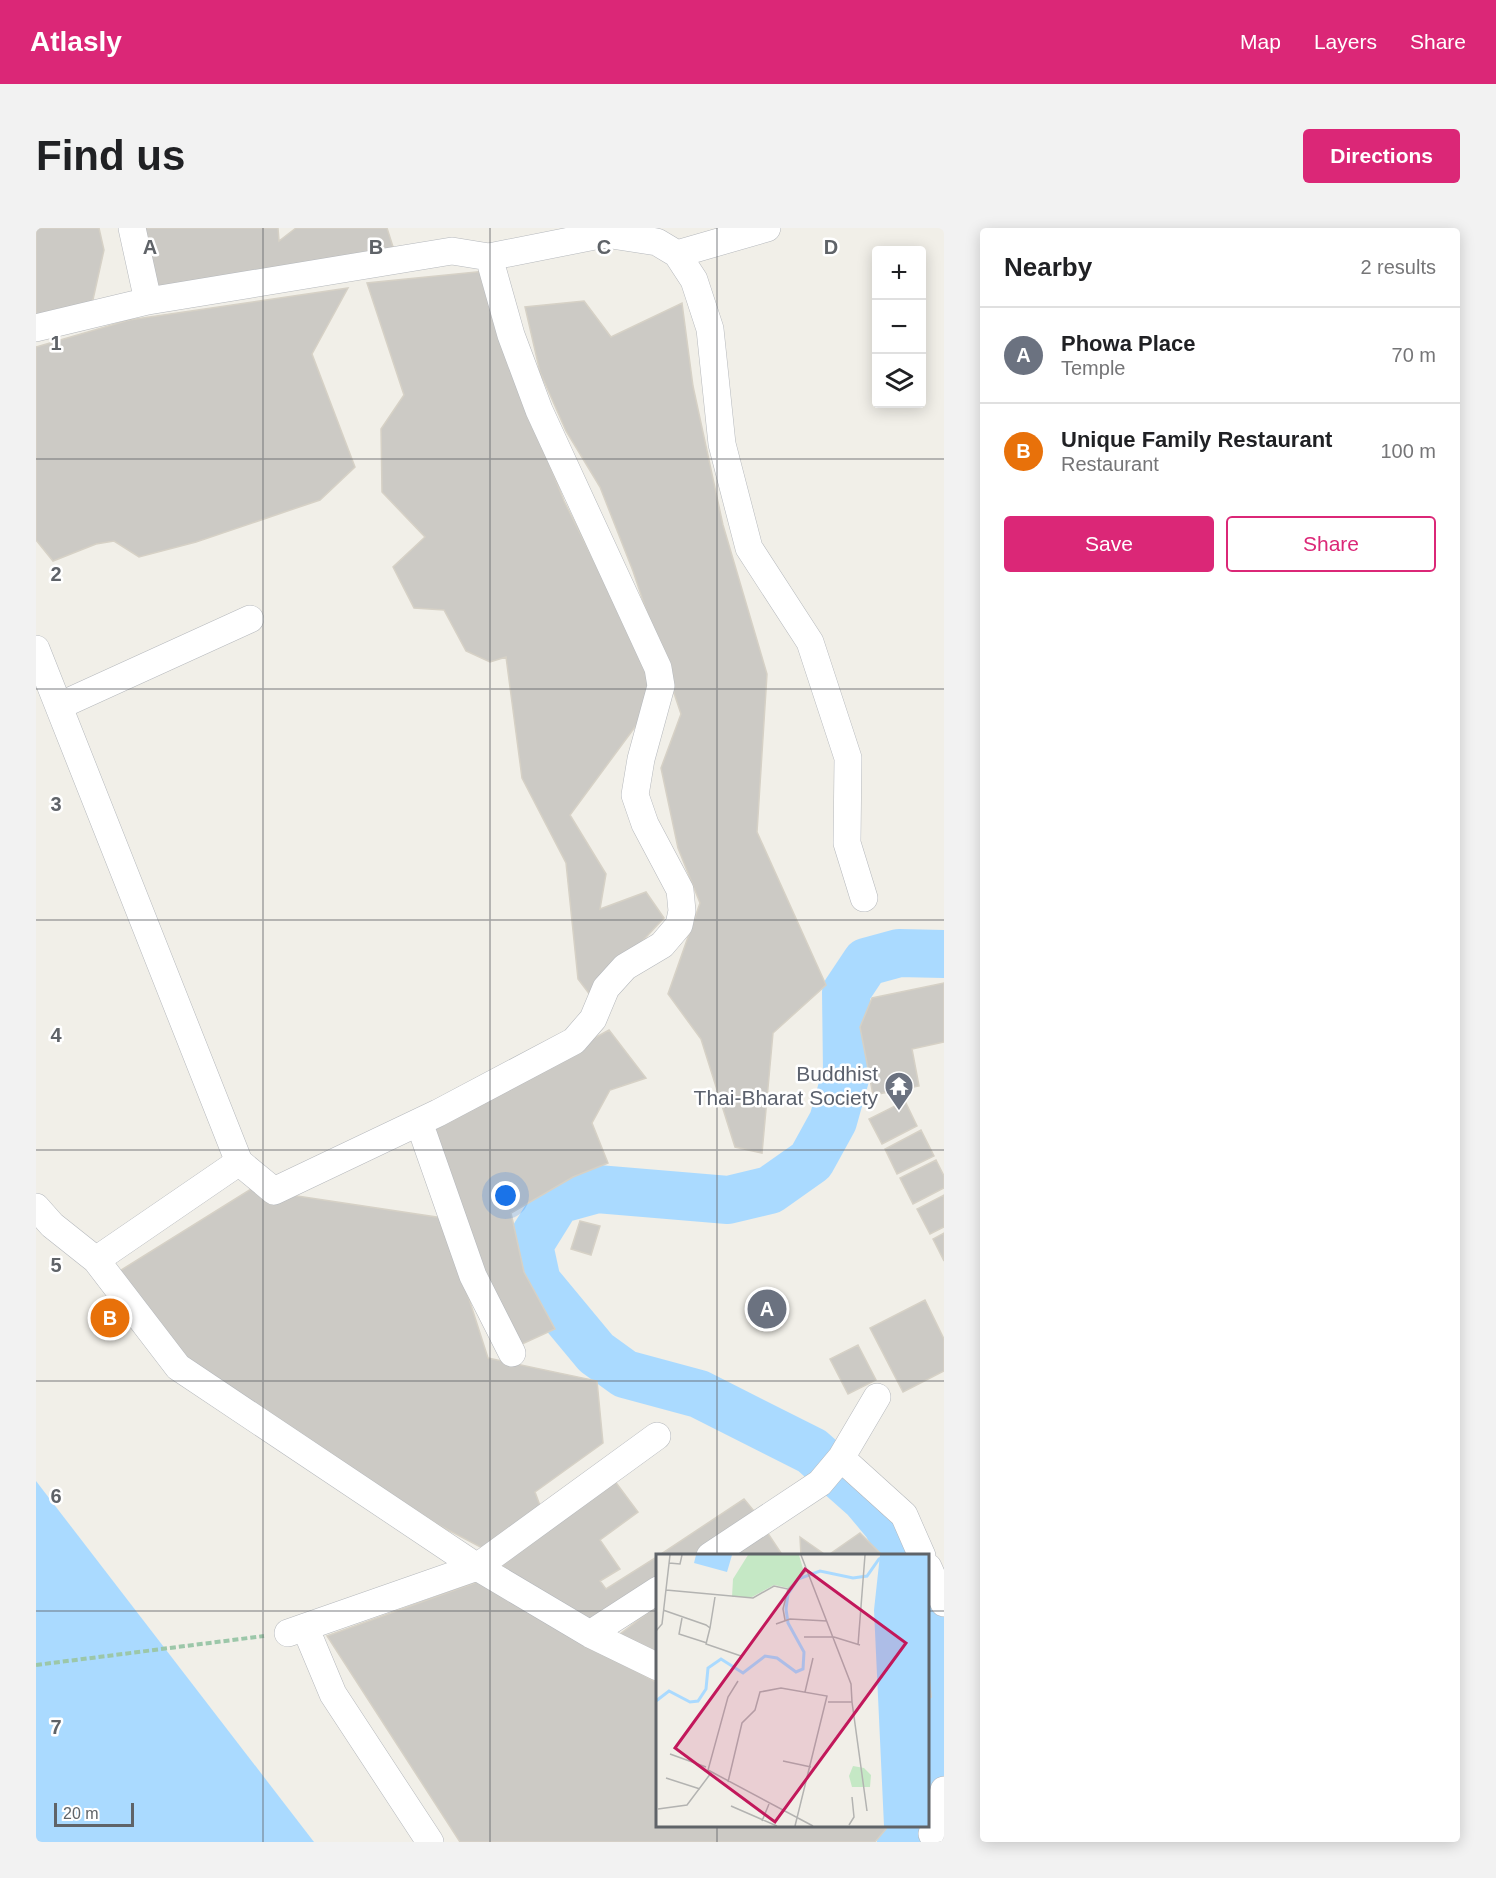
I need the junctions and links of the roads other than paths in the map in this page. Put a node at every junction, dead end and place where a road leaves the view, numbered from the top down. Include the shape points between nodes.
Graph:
1 (132, 228) edge
2 (766, 228) edge
3 (627, 232) edge
4 (677, 254) junction
5 (489, 257) junction
6 (147, 301) junction
7 (36, 328) edge
8 (249, 619) dead end
9 (36, 649) edge
10 (59, 706) junction
11 (864, 898) dead end
12 (419, 1122) junction
13 (239, 1162) junction
14 (36, 1207) edge
15 (96, 1260) junction
16 (512, 1353) dead end
17 (877, 1397) dead end
18 (657, 1436) dead end
19 (841, 1458) junction
20 (713, 1554) edge
21 (921, 1554) edge
22 (477, 1567) junction
23 (929, 1571) edge
24 (656, 1591) edge
25 (944, 1604) edge
26 (590, 1634) junction
27 (656, 1667) edge
28 (944, 1790) edge
29 (931, 1834) edge
30 (430, 1842) edge

1 - 6 street
2 - 4 street
3 - 4 street
3 - 5 street
4 - 11 street via 694,280 710,329 722,444 749,548 810,642 848,758 847,843
5 - 6 street via 452,251
5 - 12 street via 511,335 539,410 658,668 661,686 635,795 645,824 680,890 682,911 679,925 662,945 626,968 606,988 593,1019 574,1041
6 - 7 street
8 - 10 street
9 - 10 street
10 - 13 street
12 - 13 street via 274,1191
12 - 16 street via 472,1276
13 - 15 street
14 - 15 street
15 - 22 street via 178,1367
17 - 19 street
18 - 22 street
19 - 20 street via 820,1484
19 - 21 street via 904,1515
22 - 26 street
22 - 30 street via 297,1630 333,1694
23 - 25 street
24 - 26 street
26 - 27 street
28 - 29 street

